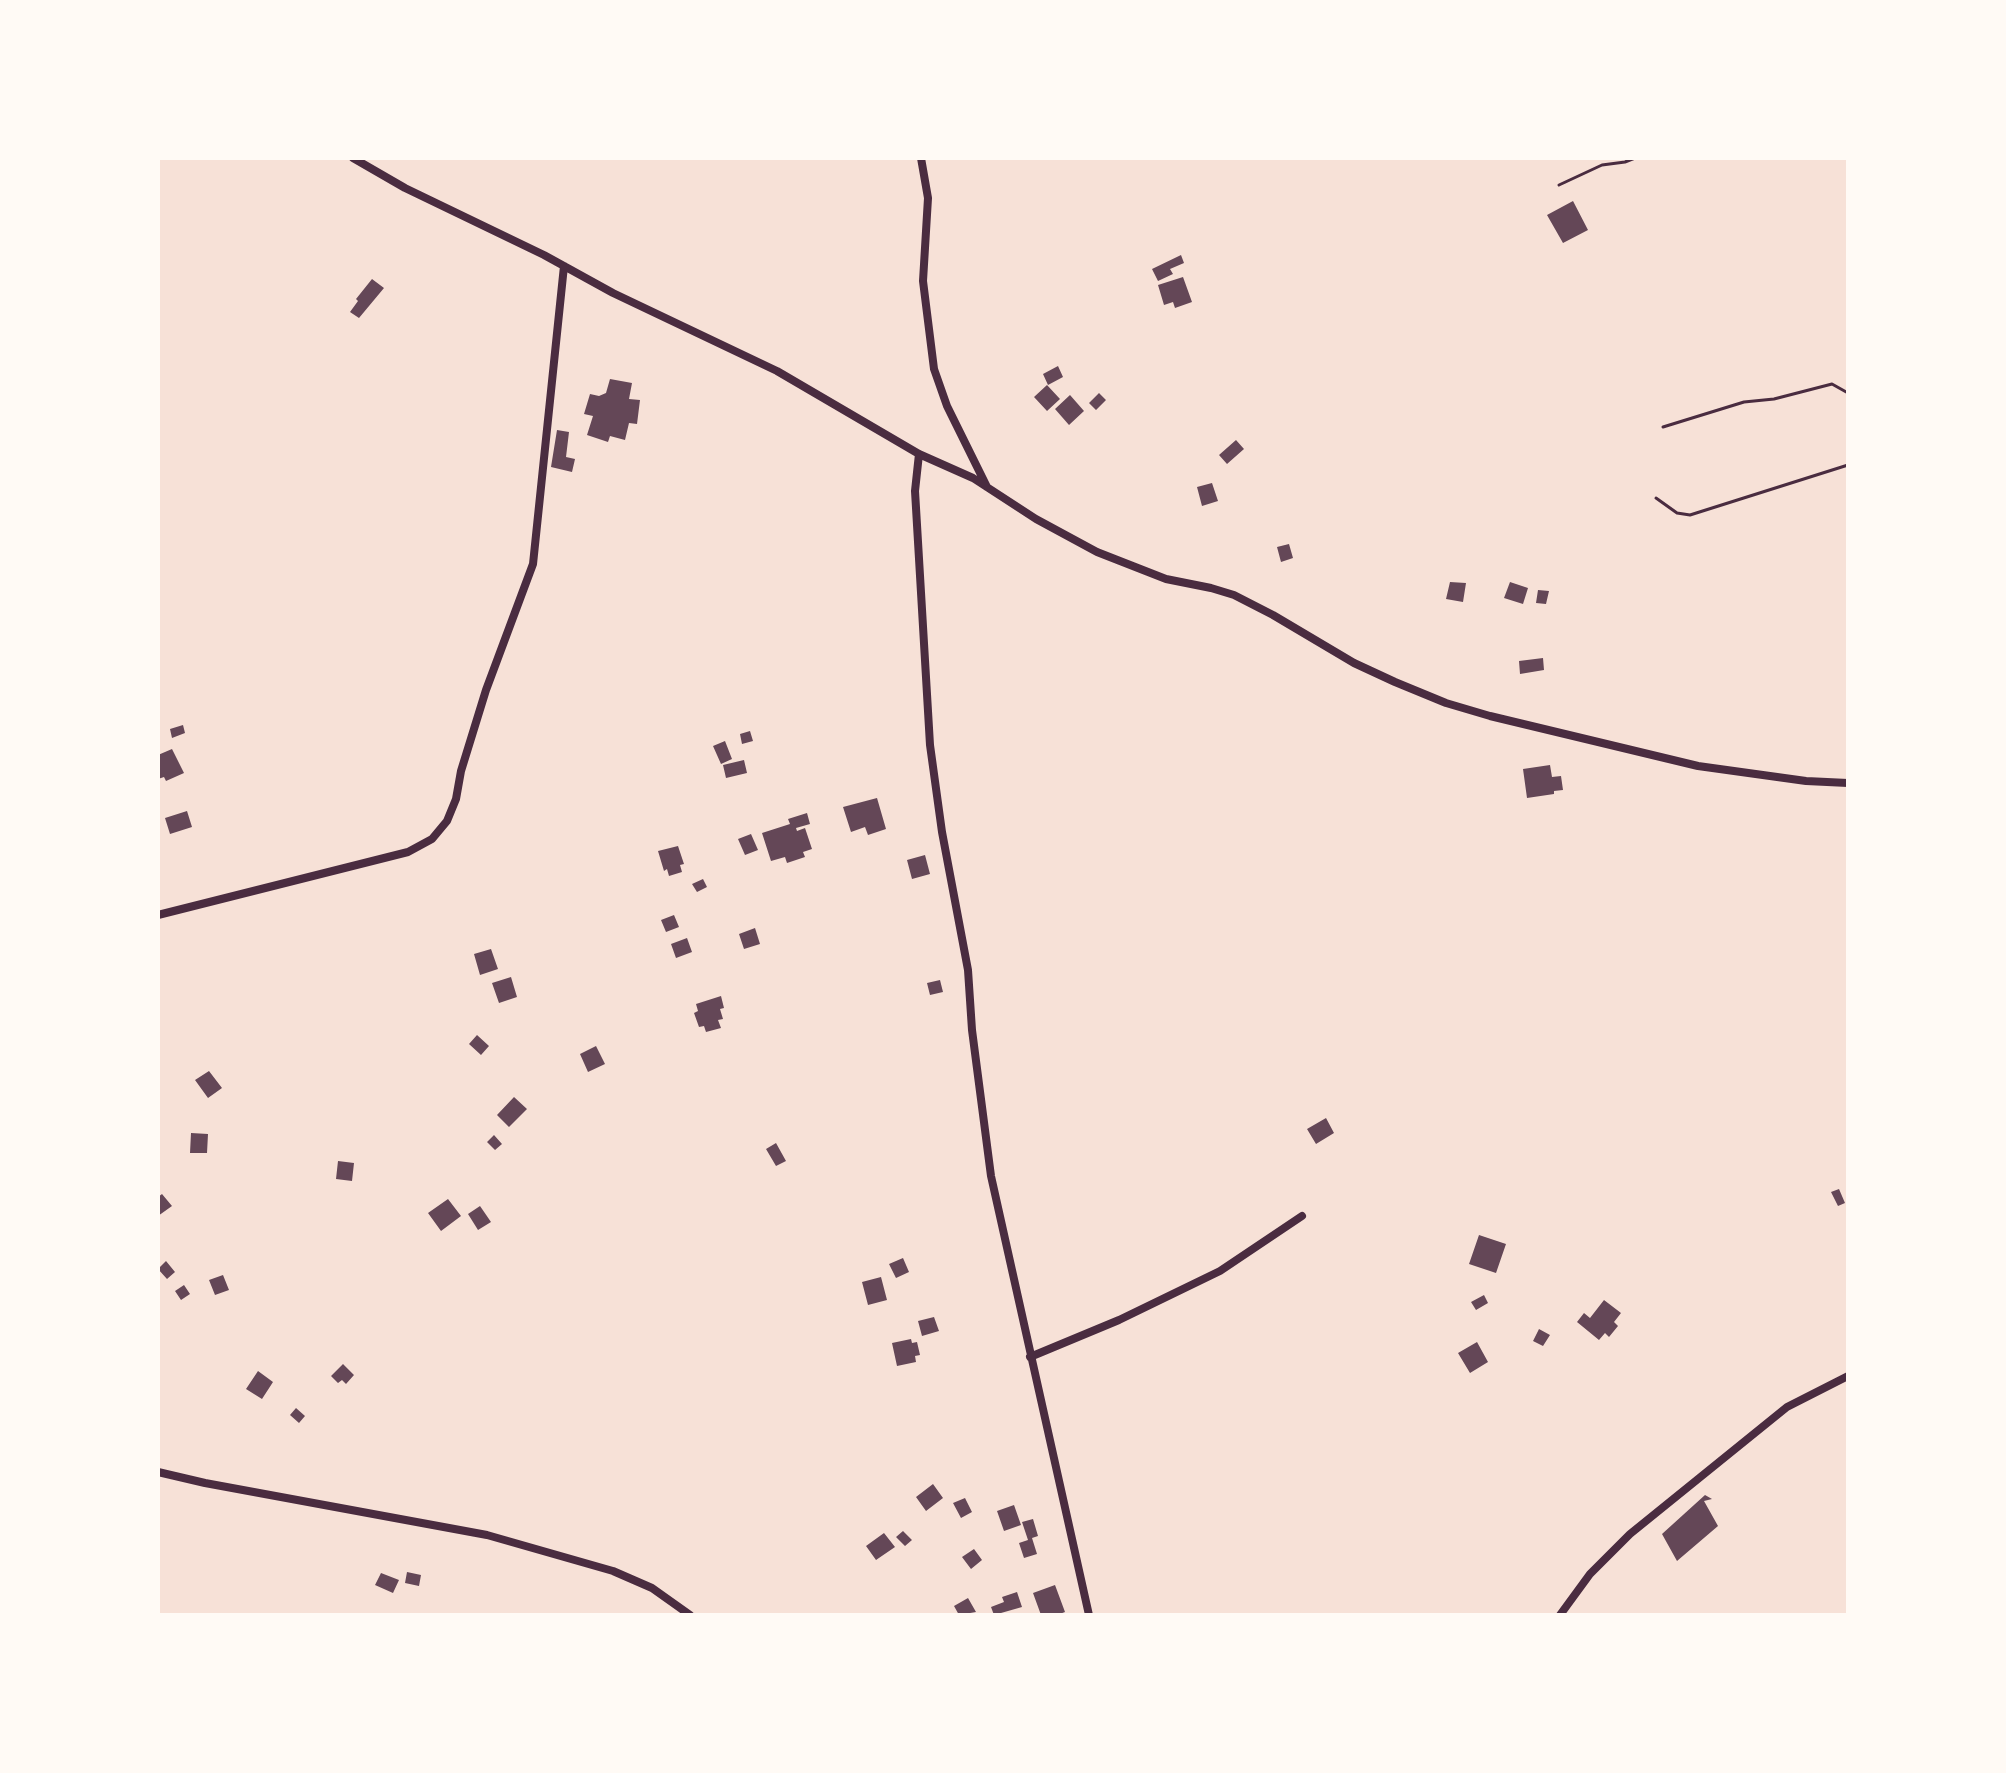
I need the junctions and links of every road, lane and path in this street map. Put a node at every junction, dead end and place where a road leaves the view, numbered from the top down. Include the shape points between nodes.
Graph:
1 (353, 158) edge
2 (921, 158) edge
3 (1635, 158) edge
4 (1559, 185) dead end
5 (564, 266) junction
6 (1848, 393) edge
7 (1663, 427) dead end
8 (919, 454) junction
9 (1848, 465) edge
10 (987, 487) junction
11 (1656, 498) dead end
12 (1848, 783) edge
13 (158, 915) edge
14 (1302, 1216) dead end
15 (1030, 1357) junction
16 (1848, 1376) edge
17 (158, 1472) edge
18 (690, 1615) edge
19 (1089, 1615) edge
20 (1560, 1615) edge

1 - 5 street
2 - 10 street via 928,198 923,281 934,369
3 - 4 path via 1602,165
5 - 8 street via 777,371
5 - 13 street via 533,564 481,704 447,821 432,839 408,852
6 - 7 path via 1832,384 1744,402
8 - 10 street
8 - 15 street via 915,491 930,745 968,970 991,1176
9 - 11 path via 1690,515 1677,513
10 - 12 street via 1110,558 1166,579 1234,595 1354,663 1446,703 1698,766
14 - 15 street via 1220,1271
15 - 19 street
16 - 20 street via 1787,1407 1630,1534 1590,1574
17 - 18 street via 503,1539 613,1571 652,1588

